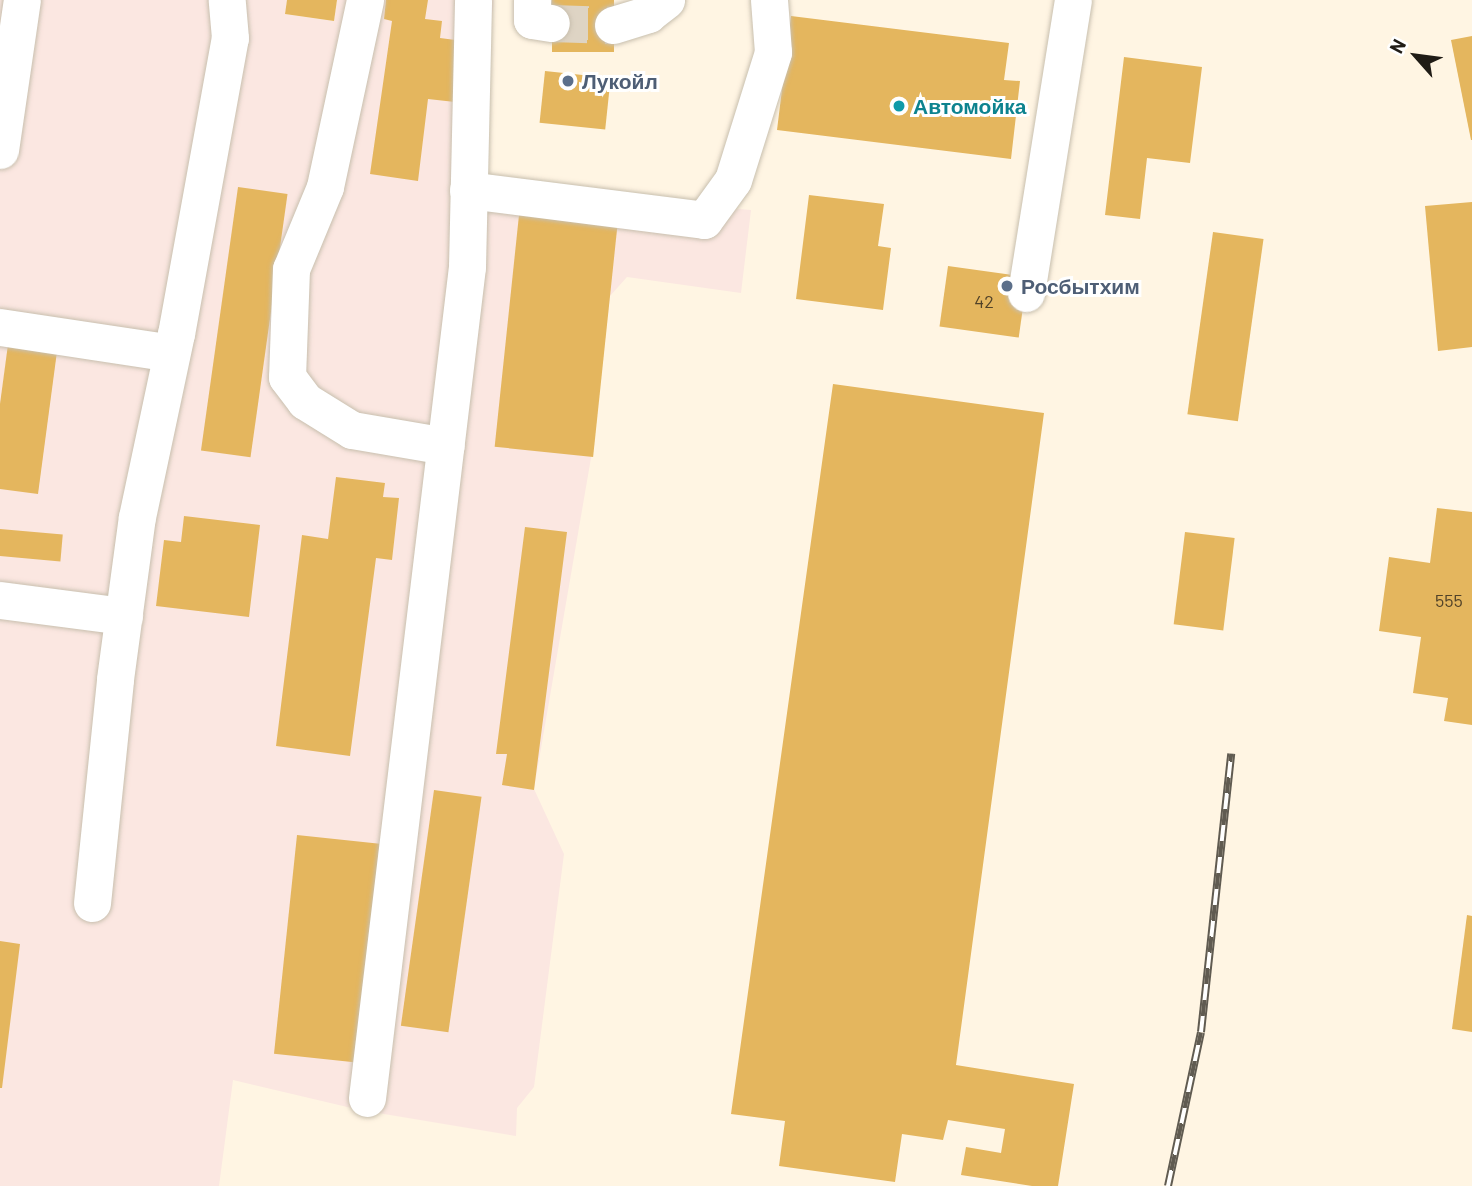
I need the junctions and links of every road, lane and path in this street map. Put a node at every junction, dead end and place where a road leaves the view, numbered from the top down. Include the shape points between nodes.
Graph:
1 (22, 0) edge
2 (227, 0) edge
3 (365, 0) edge
4 (473, 0) edge
5 (666, 0) edge
6 (769, 0) edge
7 (1073, 0) edge
8 (613, 24) tunnel mouth
9 (0, 150) edge
10 (468, 190) junction
11 (1026, 293) dead end
12 (0, 327) edge
13 (171, 353) junction
14 (446, 446) junction
15 (0, 600) edge
16 (124, 616) junction
17 (92, 903) dead end
18 (367, 1098) dead end

1 - 9 lane
2 - 13 lane via 230,38
3 - 14 lane via 325,187 291,270 287,377 306,401 352,430
4 - 10 lane
5 - 8 lane via 648,14
6 - 10 lane via 774,52 733,180 704,220
7 - 11 lane
10 - 14 lane via 467,267
12 - 13 lane
13 - 16 lane via 137,517
14 - 18 lane
15 - 16 lane
16 - 17 lane

